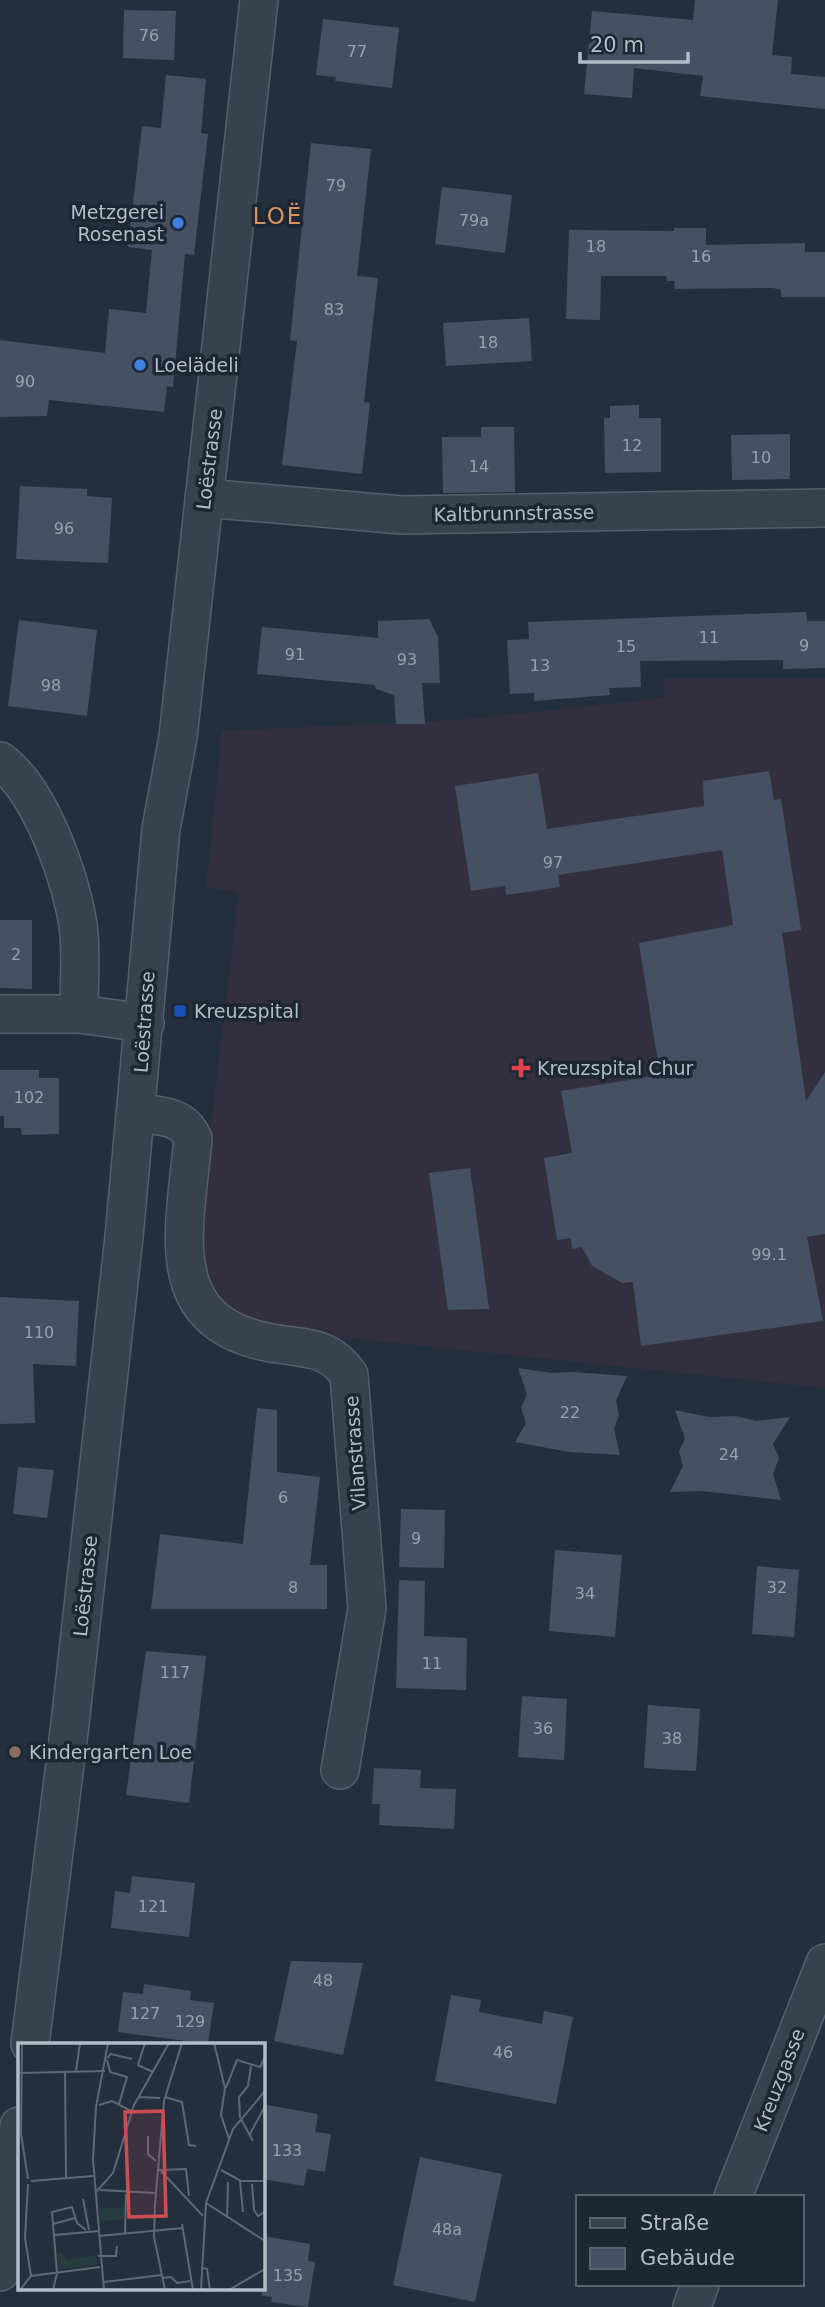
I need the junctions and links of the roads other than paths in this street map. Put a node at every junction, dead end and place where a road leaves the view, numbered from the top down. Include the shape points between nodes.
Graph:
1 (259, 0) edge
2 (204, 498) junction
3 (825, 508) edge
4 (0, 761) edge
5 (0, 1014) edge
6 (79, 1014) junction
7 (145, 1023) junction
8 (137, 1113) junction
9 (340, 1770) dead end
10 (825, 1963) edge
11 (30, 2043) edge
12 (18, 2134) edge
13 (734, 2195) edge
14 (0, 2272) edge
15 (699, 2286) edge
16 (692, 2307) edge

1 - 2 street, Loëstrasse
2 - 3 street, Kaltbrunnstrasse via 402,515
2 - 7 street, Loëstrasse via 177,737 160,842
4 - 6 street via 35,801 65,875 79,932
5 - 6 street
6 - 7 street
7 - 8 street, Loëstrasse
8 - 9 street, Vilanstrasse via 175,1119 187,1126 193,1139 183,1250 185,1270 201,1306 227,1331 256,1342 322,1350 339,1359 349,1375 367,1608
8 - 11 street, Loëstrasse
10 - 13 street, Kreuzgasse
12 - 14 street
15 - 16 street

